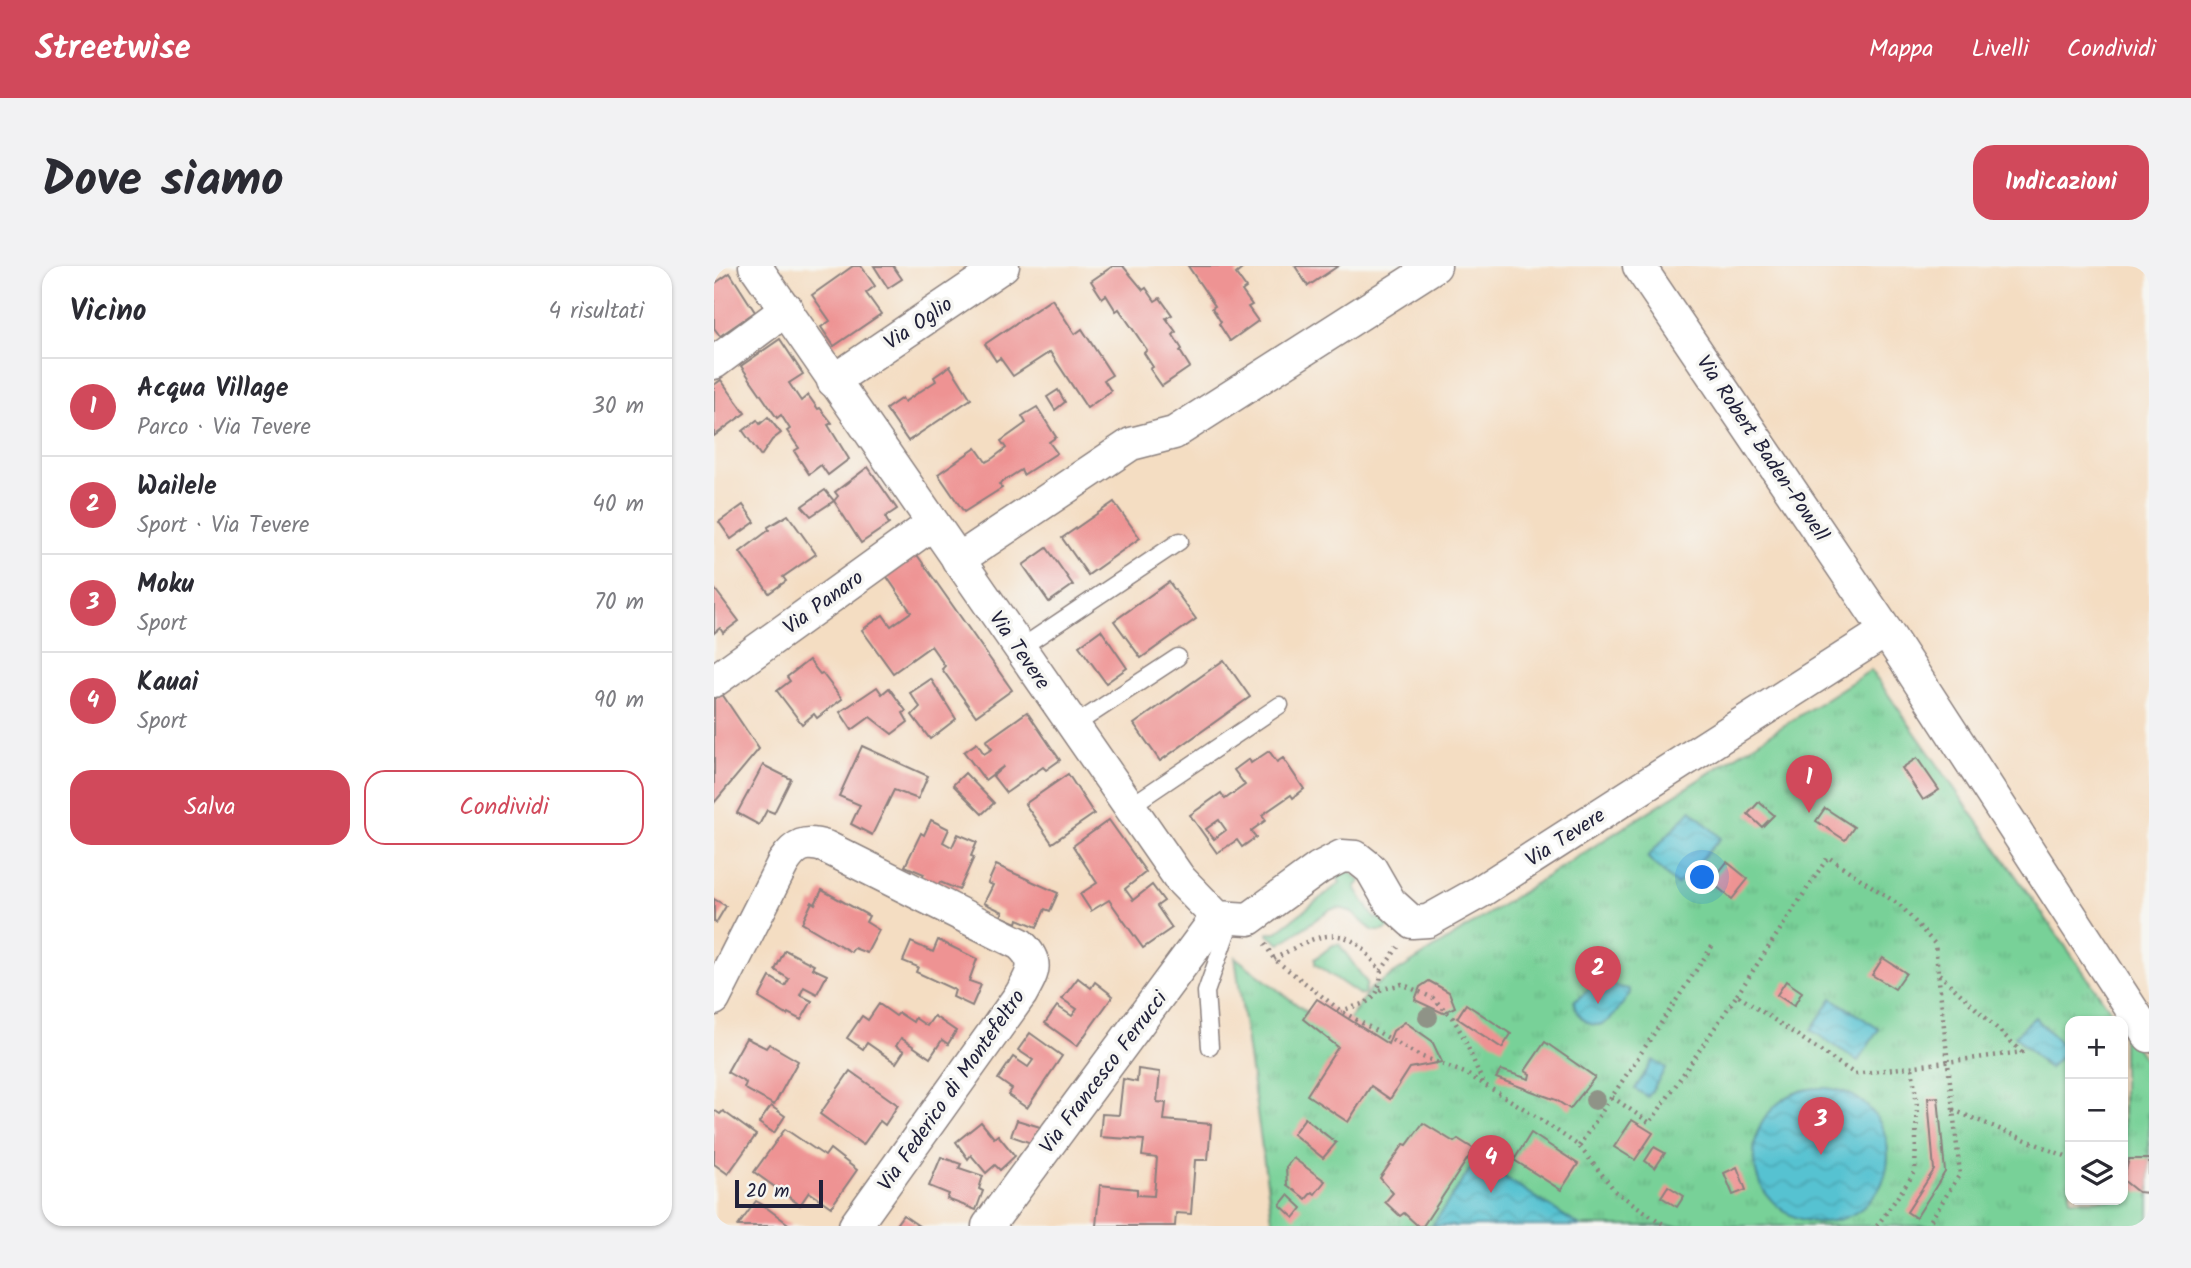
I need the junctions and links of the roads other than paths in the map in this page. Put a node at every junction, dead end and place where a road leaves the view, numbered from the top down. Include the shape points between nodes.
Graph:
1 (755, 266) edge
2 (1003, 266) edge
3 (1435, 266) edge
4 (1639, 266) edge
5 (787, 309) junction
6 (714, 363) edge
7 (833, 380) junction
8 (932, 524) junction
9 (1180, 541) dead end
10 (958, 561) junction
11 (1886, 631) junction
12 (1019, 649) junction
13 (1178, 656) dead end
14 (714, 681) edge
15 (1280, 705) dead end
16 (1073, 726) junction
17 (1129, 807) junction
18 (1233, 918) junction
19 (714, 999) edge
20 (2149, 1036) edge
21 (1210, 1048) dead end
22 (855, 1226) edge
23 (988, 1226) edge

1 - 5 street, Via Tevere
2 - 7 street, Via Oglio
3 - 10 street via 1174,433 1131,444
4 - 11 street, Via Robert Baden-Powell
5 - 6 street
5 - 7 street, Via Tevere
7 - 8 street, Via Tevere
8 - 10 street, Via Tevere
8 - 14 street, Via Panaro
9 - 12 lane
10 - 12 street, Via Tevere
11 - 18 street, Via Tevere via 1428,921 1412,922 1390,902 1371,869 1356,857 1342,856
11 - 20 street
12 - 16 street, Via Tevere
13 - 16 lane
15 - 17 lane
16 - 17 street, Via Tevere
17 - 18 street, Via Tevere via 1180,879
18 - 21 lane via 1206,992
18 - 23 street, Via Francesco Ferrucci
19 - 22 street, Via Federico di Montefeltro via 783,863 801,843 827,847 1020,944 1029,953 1032,975 1021,994

